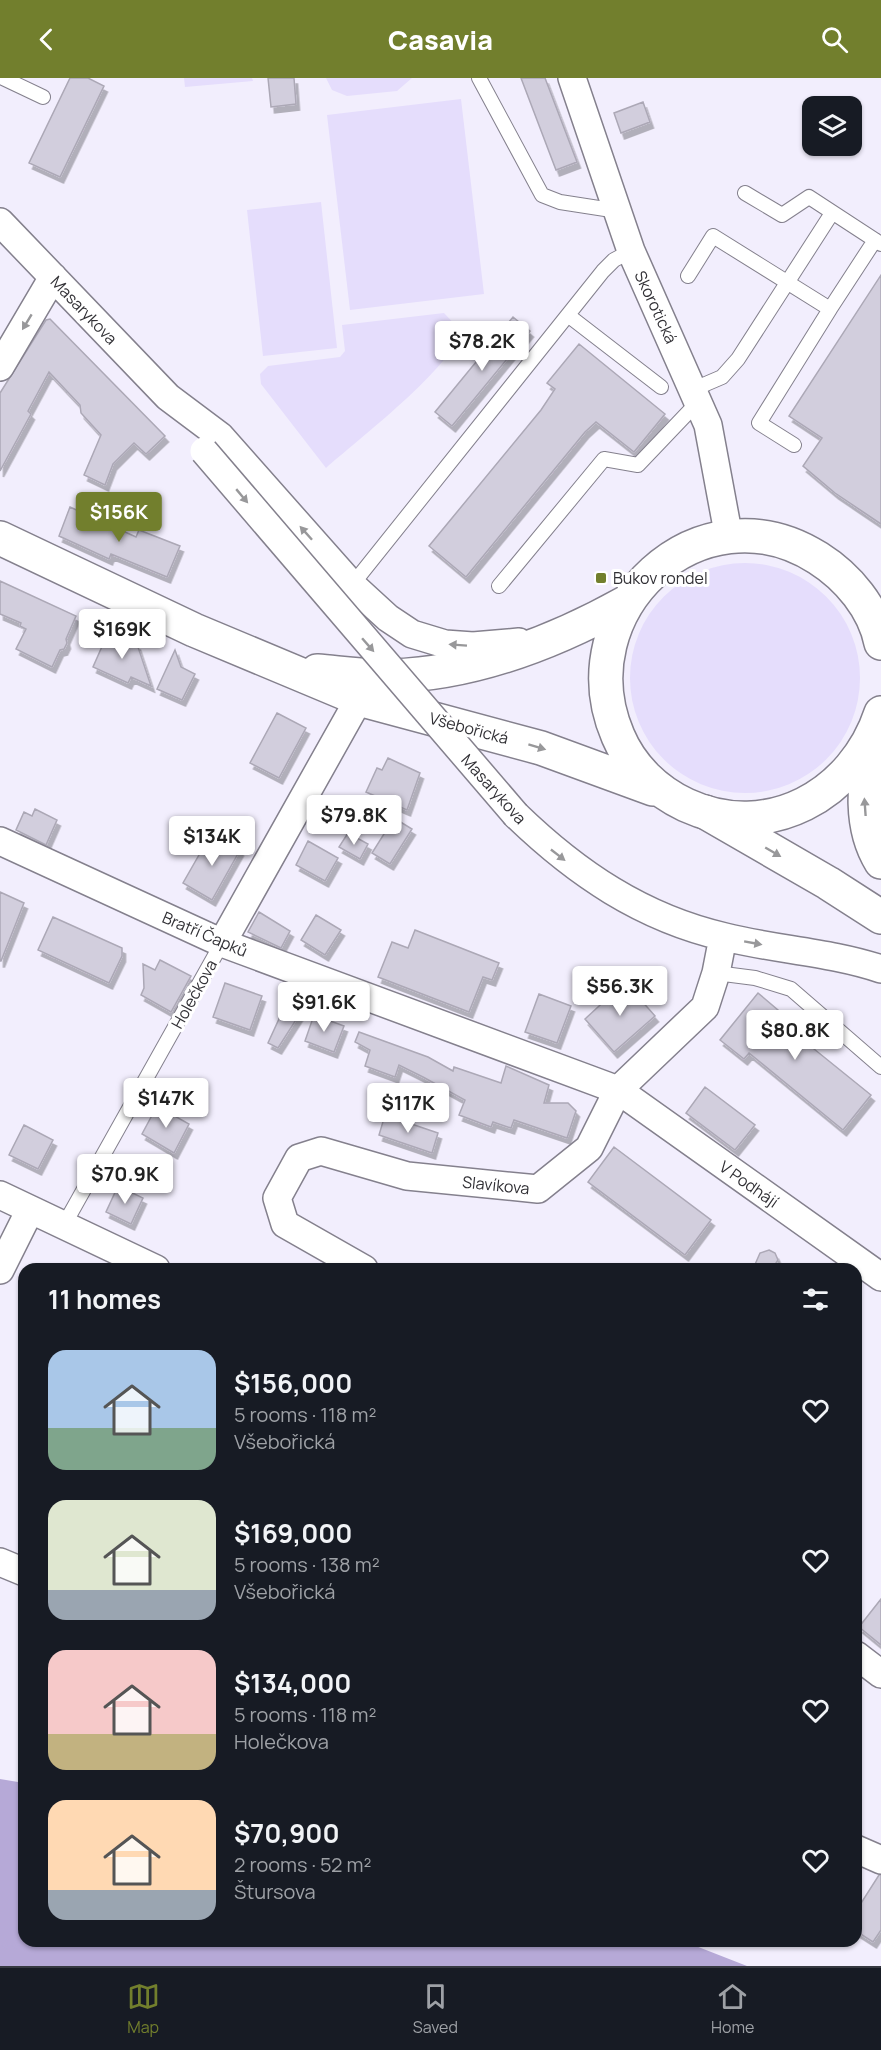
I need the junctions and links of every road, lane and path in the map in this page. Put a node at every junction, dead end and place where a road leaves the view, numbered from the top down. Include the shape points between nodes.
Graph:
1 (3, 78) edge
2 (479, 78) edge
3 (572, 78) edge
4 (43, 97) dead end
5 (745, 193) dead end
6 (618, 212) junction
7 (832, 213) junction
8 (0, 222) edge
9 (878, 242) edge
10 (631, 251) junction
11 (688, 276) dead end
12 (53, 277) junction
13 (787, 282) junction
14 (830, 309) junction
15 (569, 316) junction
16 (0, 367) edge
17 (661, 387) dead end
18 (697, 395) junction
19 (168, 397) junction
20 (794, 444) dead end
21 (0, 538) edge
22 (729, 538) junction
23 (844, 578) junction
24 (352, 585) junction
25 (499, 586) dead end
26 (881, 590) edge
27 (625, 603) junction
28 (559, 638) junction
29 (881, 643) edge
30 (275, 666) junction
31 (359, 699) junction
32 (876, 726) edge
33 (664, 792) junction
34 (705, 812) junction
35 (0, 841) edge
36 (881, 862) edge
37 (881, 917) edge
38 (723, 937) junction
39 (222, 943) junction
40 (881, 969) edge
41 (716, 973) junction
42 (881, 1067) edge
43 (618, 1090) junction
44 (0, 1195) edge
45 (30, 1210) junction
46 (64, 1226) junction
47 (143, 1263) edge
48 (353, 1263) edge
49 (860, 1263) edge
50 (862, 1264) edge
51 (0, 1270) edge
52 (881, 1278) edge
53 (0, 1562) edge
54 (18, 1570) edge
55 (862, 1660) edge
56 (881, 1674) edge
57 (862, 1851) edge
58 (881, 1860) edge

1 - 4 lane
2 - 6 lane via 542,195
3 - 6 street, Skorotická
5 - 7 lane via 782,216 809,197
6 - 10 street, Skorotická
7 - 9 lane
7 - 13 lane
8 - 12 street, Masarykova
9 - 14 lane
10 - 15 lane via 608,266
10 - 18 street, Skorotická
11 - 13 lane via 713,236
12 -> 16 street
12 - 19 street, Masarykova
13 - 14 lane
13 - 18 lane via 729,370
14 - 20 lane via 759,423
15 - 17 lane
15 - 24 lane
18 - 22 street, Skorotická via 713,445
18 - 25 lane via 638,465 604,459
24 -> 19 street, Masarykova via 220,436
19 -> 38 street, Masarykova, bridge via 204,452 516,815 547,845 610,892 682,925
21 - 30 main road, Všebořická
22 - 23 main road via 751,537 790,544
22 - 27 main road via 704,543 668,559
23 - 26 main road
23 - 29 main road via 872,616
28 -> 24 street, Masarykova via 473,646 445,644 404,629
27 - 28 main road, Všebořická
27 - 33 main road via 607,648 607,706 622,747 636,767
28 - 30 main road, Všebořická via 477,664 434,672 390,676
30 - 31 main road, Všebořická
31 -> 33 main road, Všebořická via 541,747
31 - 39 street, Holečkova
32 - 34 main road via 855,766 804,805 754,818
36 -> 32 main road via 867,828 864,801
33 - 34 main road
34 -> 37 main road
35 - 39 street, Bratří Čapků
38 -> 40 street, Masarykova via 838,956
38 - 41 street, Slavíkova
39 - 43 street, Bratří Čapků
39 - 46 lane, Holečkova
41 - 42 lane via 755,978 791,989
41 - 43 street, Slavíkova via 705,1007
43 - 48 street, Slavíkova via 589,1148 538,1189 407,1176 321,1151 299,1158 277,1198 285,1224
43 - 49 street, V Podhájí
44 - 45 street
45 - 46 street
45 - 51 street
46 - 47 street
50 - 52 street, V Podhájí
53 - 54 street
55 - 56 street
57 - 58 street

